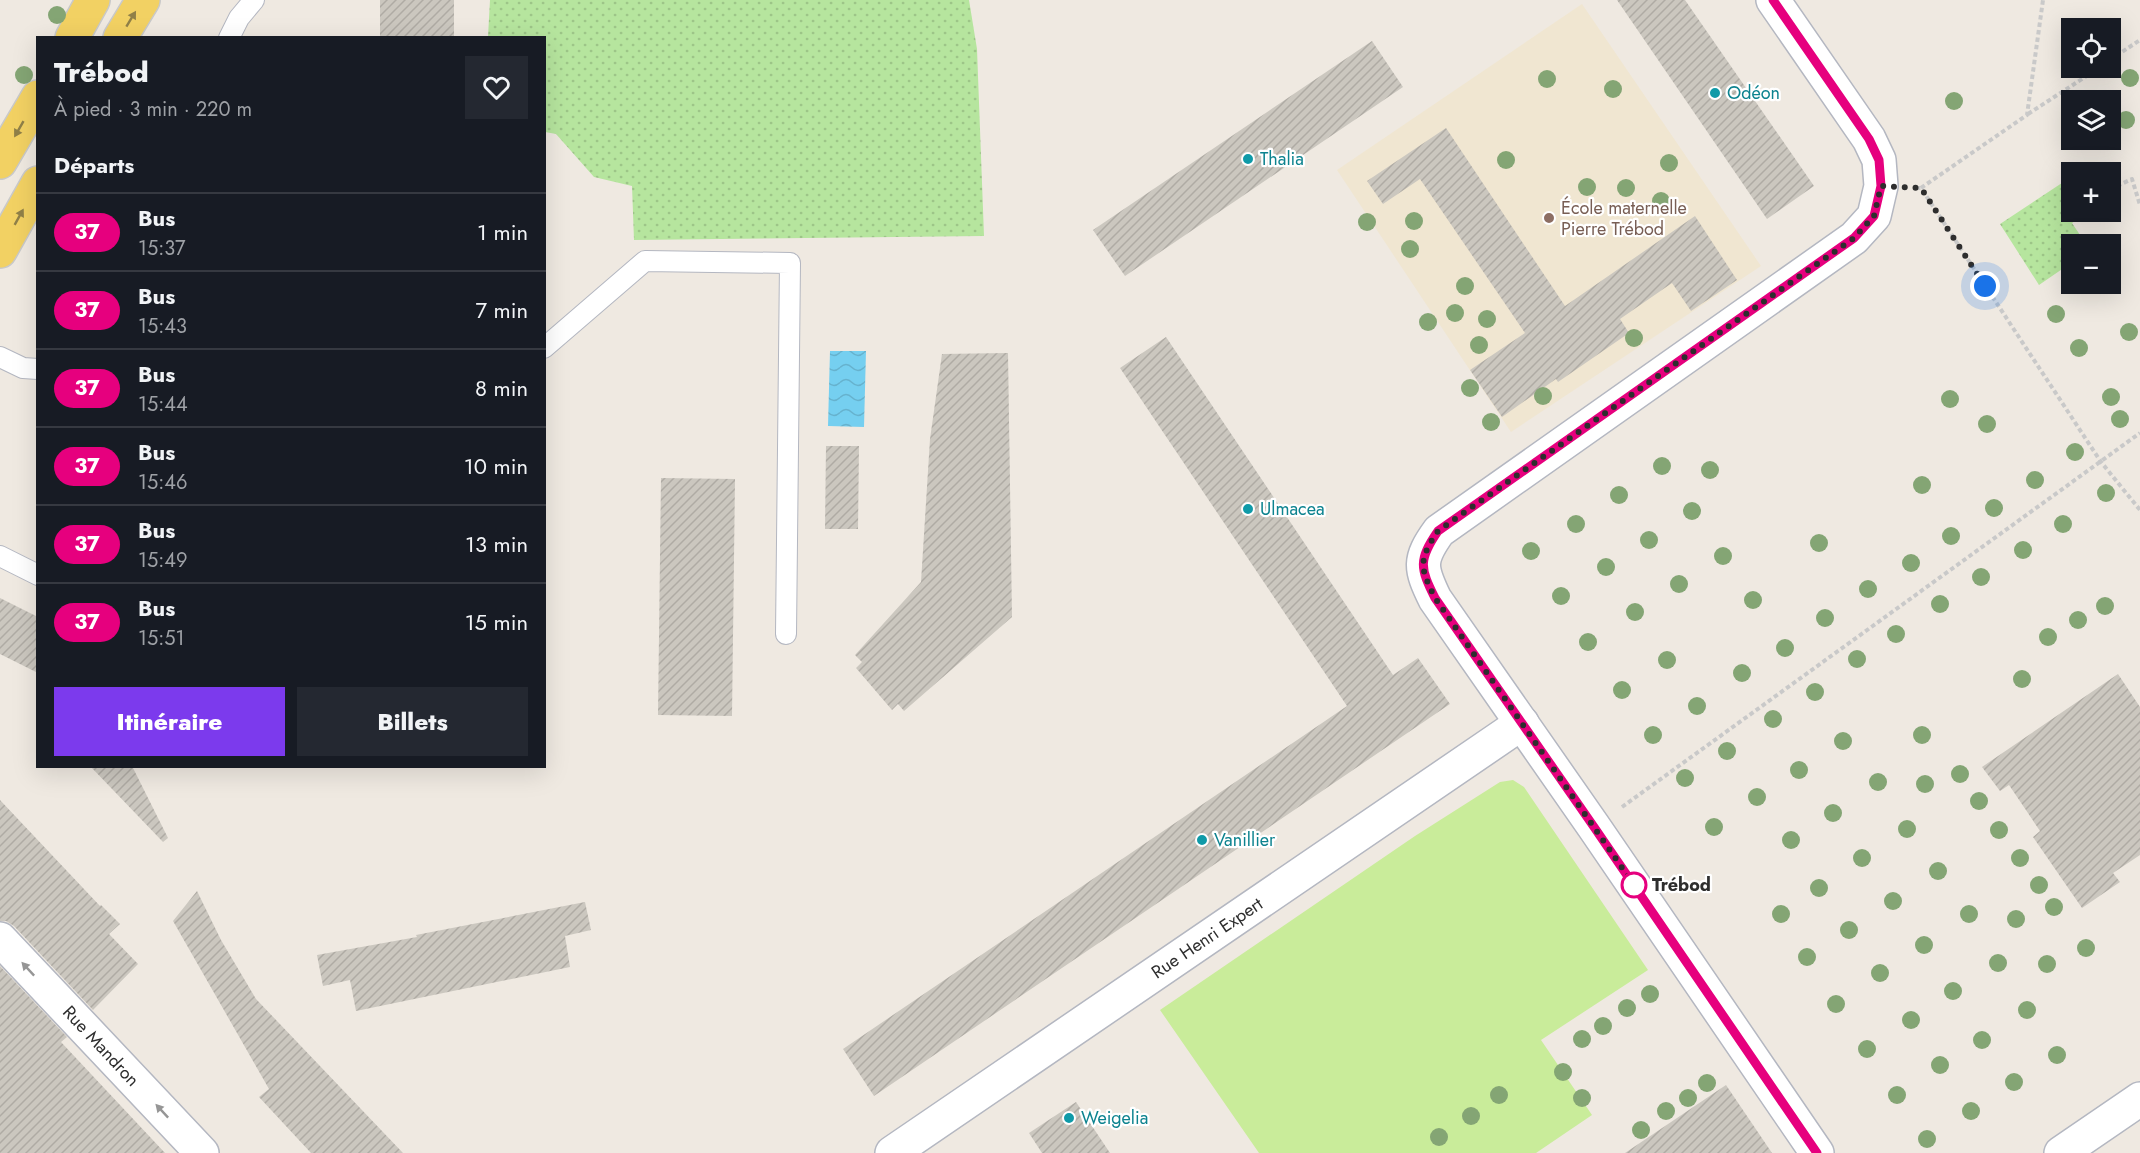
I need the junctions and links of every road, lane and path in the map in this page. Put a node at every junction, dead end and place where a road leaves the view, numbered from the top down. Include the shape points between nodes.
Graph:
1 (93, 0) edge
2 (143, 0) edge
3 (254, 0) edge
4 (1773, 0) edge
5 (2043, 0) edge
6 (73, 36) edge
7 (121, 36) edge
8 (230, 36) edge
9 (2140, 40) edge
10 (2121, 53) edge
11 (2084, 78) edge
12 (36, 99) edge
13 (2027, 115) junction
14 (0, 162) edge
15 (2121, 184) edge
16 (1881, 186) junction
17 (36, 187) edge
18 (1921, 188) junction
19 (2140, 205) edge
20 (0, 251) edge
21 (546, 346) edge
22 (0, 357) edge
23 (36, 369) edge
24 (2140, 433) edge
25 (2101, 462) junction
26 (2140, 510) edge
27 (0, 556) edge
28 (36, 574) edge
29 (786, 634) dead end
30 (1522, 723) junction
31 (1594, 827) junction
32 (0, 939) edge
33 (2140, 1099) edge
34 (925, 1144) edge
35 (202, 1153) edge
36 (892, 1153) edge
37 (1817, 1153) edge
38 (2061, 1153) edge

1 - 6 main road
7 -> 2 main road
3 - 8 lane
4 - 16 street via 1869,139 1879,160
5 - 13 path
9 - 10 path
11 - 13 path
12 -> 14 main road
13 - 18 path
15 - 19 path via 2132,179
16 - 18 path
16 - 30 street via 1874,216 1854,238 1438,531 1425,550 1423,574 1435,598
20 -> 17 main road
18 - 25 path
21 - 29 lane via 645,261 790,263
22 - 23 lane via 23,368
24 - 25 path
25 - 26 path
25 - 31 path
27 - 28 lane
30 - 31 street
30 - 34 street, Rue Henri Expert
31 - 37 street
35 -> 32 street, Rue Mandron
33 - 38 street
34 - 36 street, Rue Henri Expert

